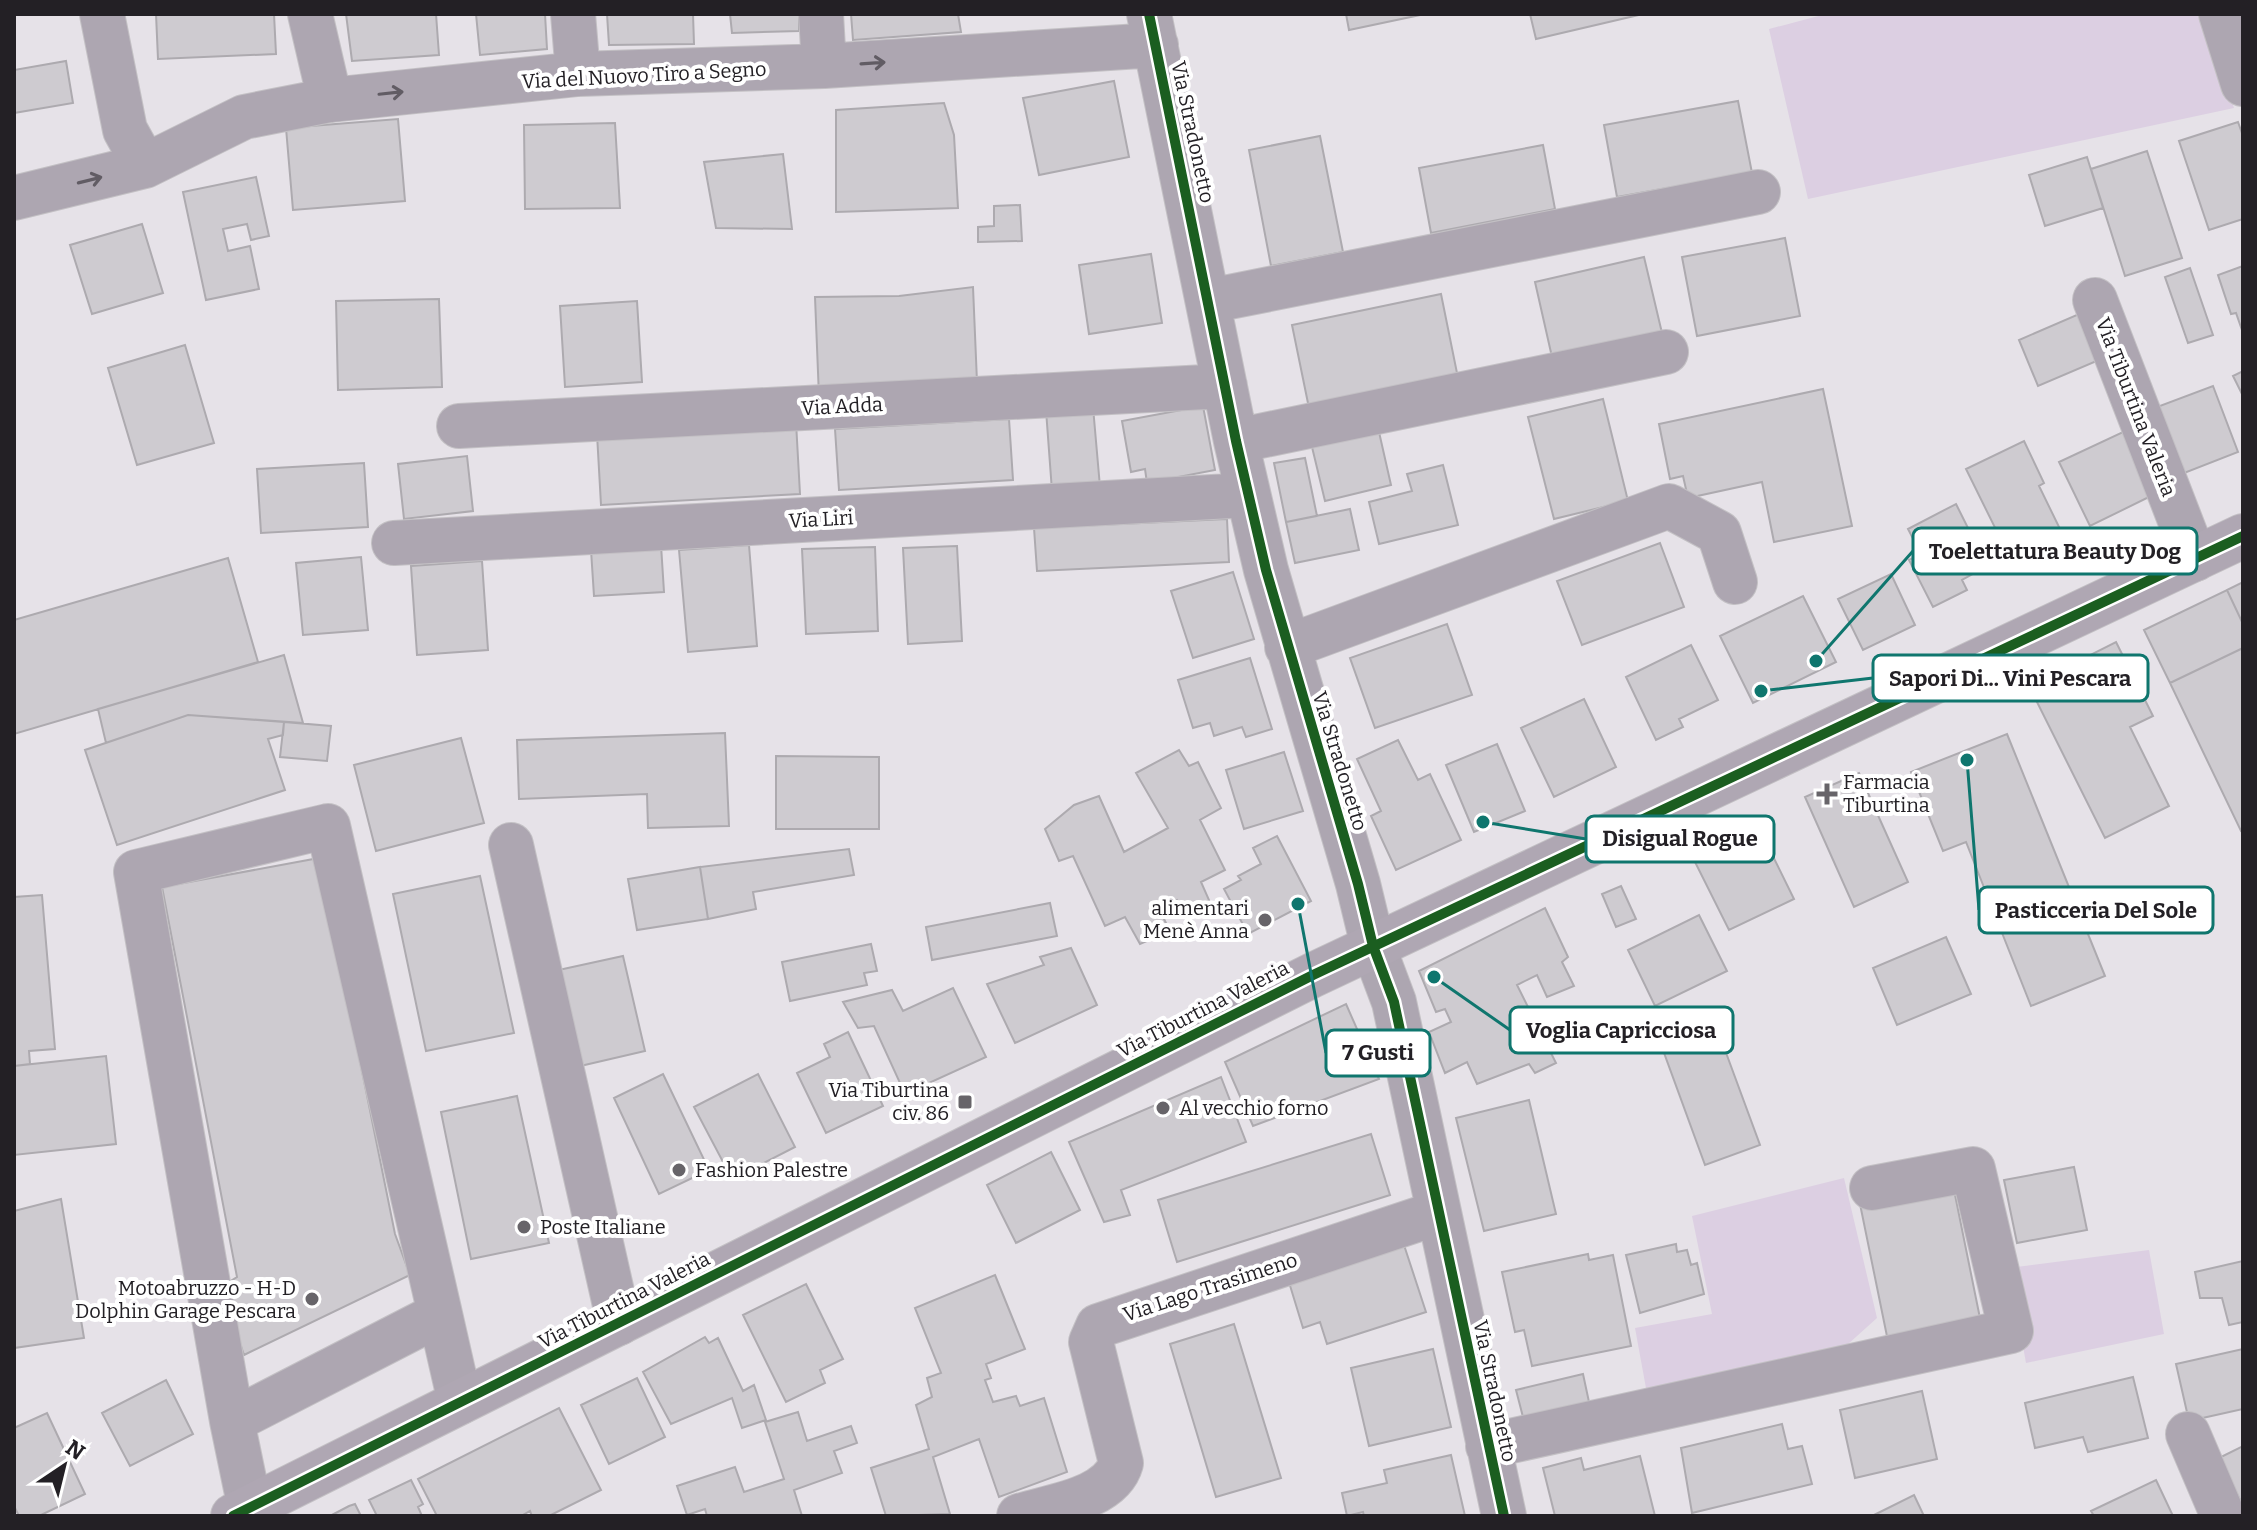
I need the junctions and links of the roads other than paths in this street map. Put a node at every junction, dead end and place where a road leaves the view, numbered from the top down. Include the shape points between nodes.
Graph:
1 (102, 14) edge
2 (310, 14) edge
3 (573, 14) edge
4 (821, 14) edge
5 (2221, 14) edge
6 (1152, 29) edge
7 (824, 66) junction
8 (578, 74) junction
9 (2243, 84) edge
10 (330, 100) junction
11 (145, 166) junction
12 (1758, 192) dead end
13 (14, 198) edge
14 (2095, 300) dead end
15 (1209, 301) junction
16 (1666, 352) dead end
17 (1225, 386) junction
18 (459, 426) dead end
19 (1236, 441) junction
20 (1248, 495) junction
21 (2243, 536) edge
22 (394, 543) dead end
23 (2195, 559) junction
24 (1735, 582) dead end
25 (1287, 647) junction
26 (511, 845) dead end
27 (1373, 946) junction
28 (1872, 1188) dead end
29 (1437, 1213) junction
30 (440, 1314) junction
31 (619, 1323) junction
32 (460, 1402) junction
33 (232, 1421) junction
34 (2188, 1434) dead end
35 (1488, 1446) junction
36 (242, 1512) edge
37 (1019, 1516) edge
38 (1504, 1516) edge
39 (2223, 1516) edge

1 - 11 street via 125,130
2 - 10 street
3 - 8 street
4 - 7 street
5 - 9 street
7 -> 6 street, Via del Nuovo Tiro a Segno
6 - 15 street, Via Stradonetto
7 - 8 street, Via del Nuovo Tiro a Segno
10 -> 8 street, Via del Nuovo Tiro a Segno
10 - 11 street, Via del Nuovo Tiro a Segno via 244,117
13 -> 11 street, Via del Nuovo Tiro a Segno
12 - 15 street
14 - 23 street, Via Tiburtina Valeria
15 - 17 street, Via Stradonetto
16 - 19 street
17 - 18 street, Via Adda
17 - 19 street, Via Stradonetto
19 - 20 street, Via Stradonetto
20 - 22 street, Via Liri
20 - 25 street, Via Stradonetto
21 - 23 main road, Via Tiburtina Valeria
23 - 27 main road, Via Tiburtina Valeria
24 - 25 street via 1719,533 1669,506
25 - 27 street, Via Stradonetto
26 - 31 street, Via Tiburtina Valeria
27 - 29 street, Via Stradonetto via 1410,1065
27 - 31 main road, Via Tiburtina Valeria
28 - 35 street via 1973,1169 2011,1331
29 - 35 street, Via Stradonetto
29 - 37 street, Via Lago Trasimeno via 1098,1326 1091,1342 1121,1463 1118,1474 1095,1491
30 - 32 street
30 - 33 street
30 - 33 street via 328,826 136,872
31 - 32 main road, Via Tiburtina Valeria
32 - 36 main road, Via Tiburtina Valeria
33 - 36 street
34 - 39 street
35 - 38 street, Via Stradonetto

